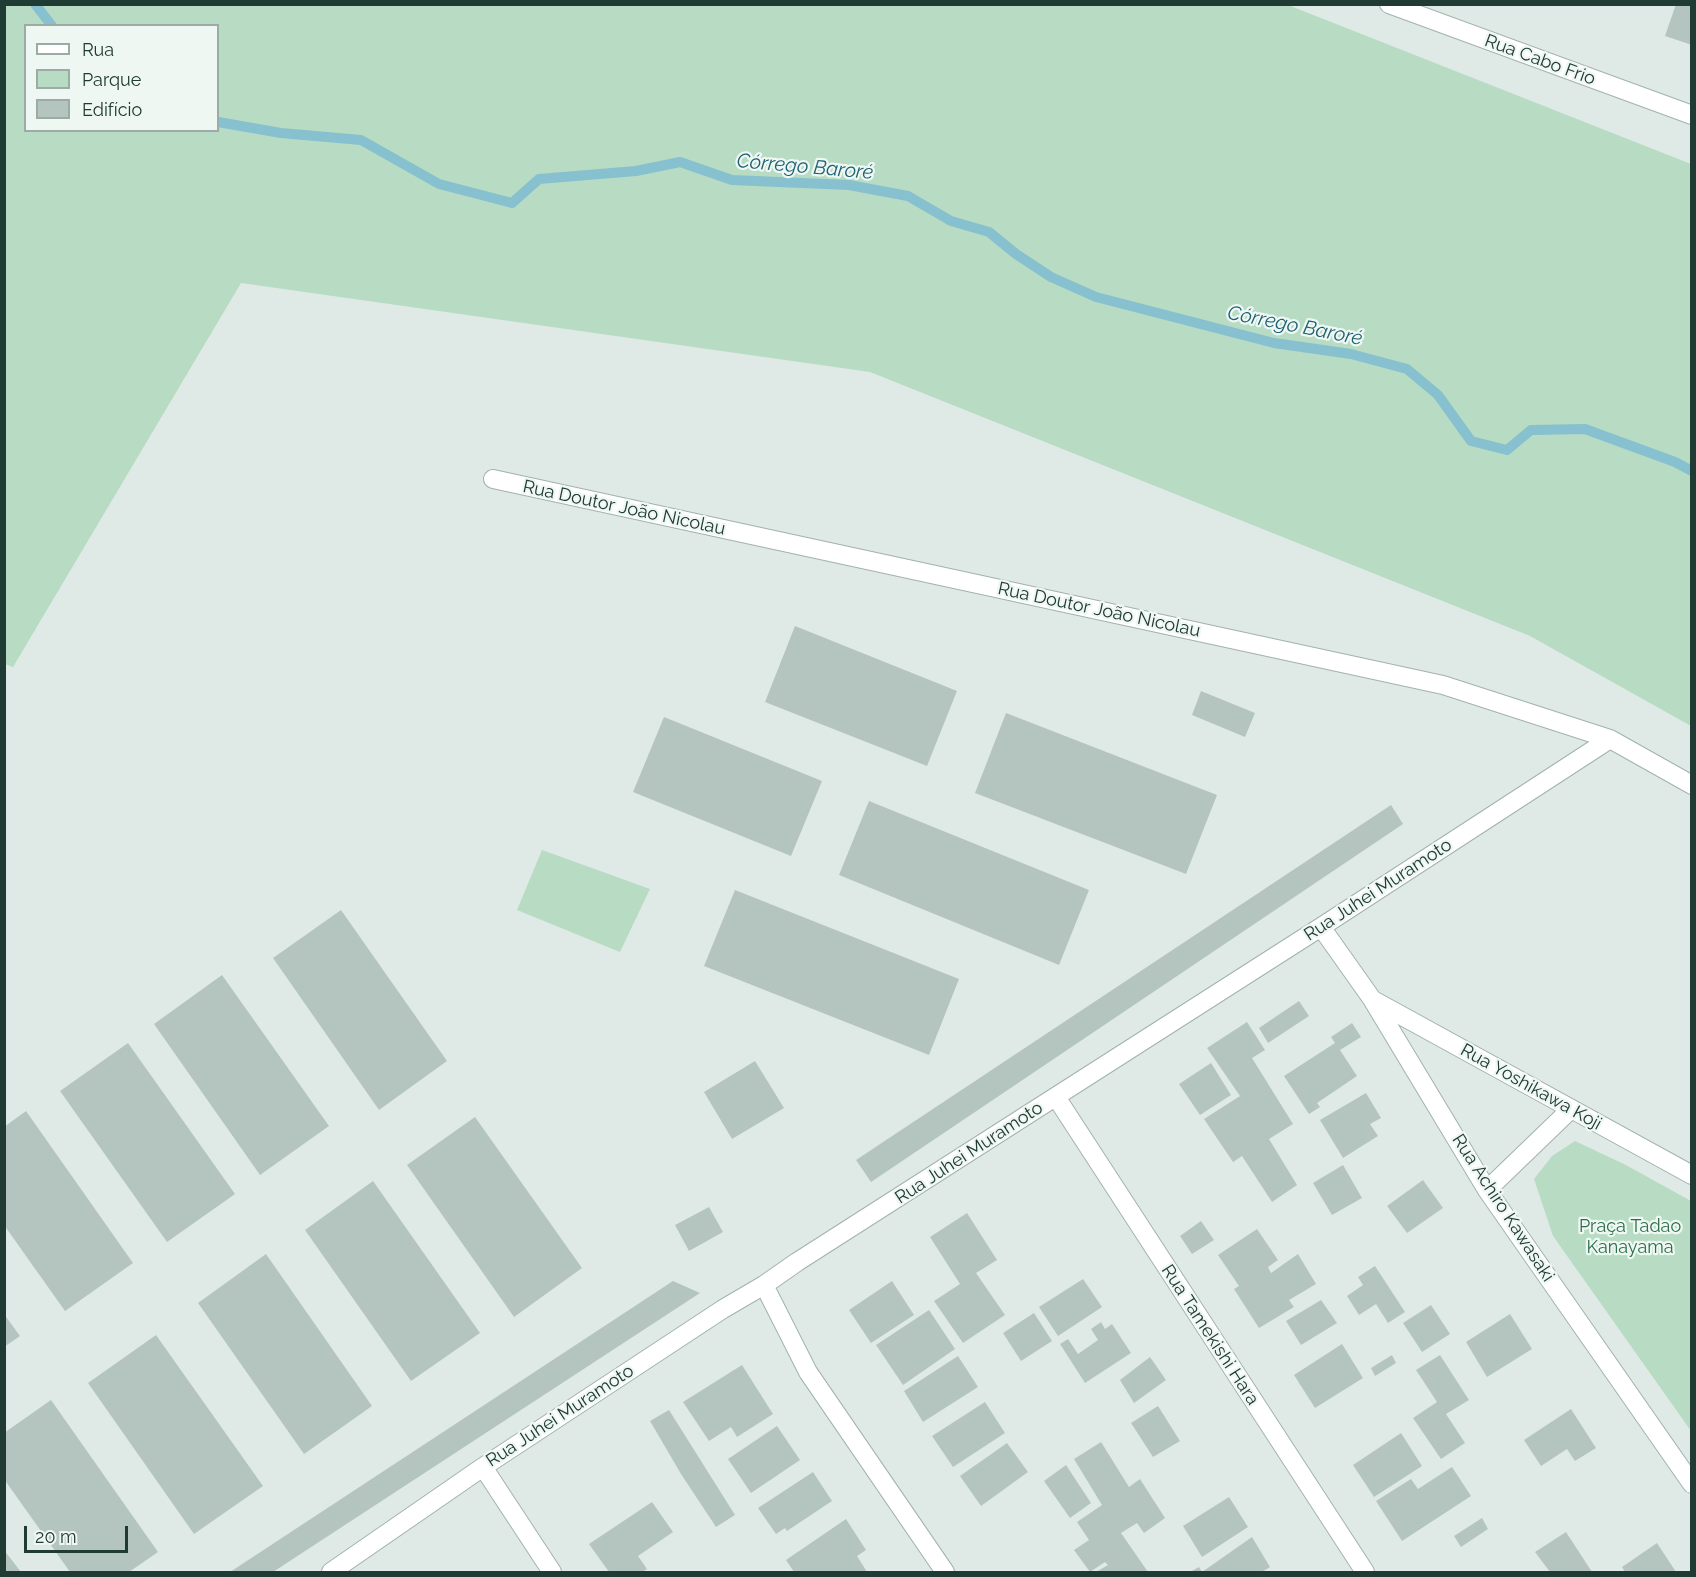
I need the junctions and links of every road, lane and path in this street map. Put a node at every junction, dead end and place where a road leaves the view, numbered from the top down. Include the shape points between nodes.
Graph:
1 (1389, 4) edge
2 (1692, 115) edge
3 (493, 479) dead end
4 (1610, 739) junction
5 (1692, 785) edge
6 (1321, 927) junction
7 (1372, 999) junction
8 (1056, 1097) junction
9 (1571, 1109) junction
10 (1692, 1175) edge
11 (1487, 1190) junction
12 (764, 1285) junction
13 (483, 1467) junction
14 (1692, 1485) edge
15 (331, 1572) edge
16 (552, 1572) edge
17 (945, 1572) edge
18 (1365, 1572) edge

1 - 2 street, Rua Cabo Frio
3 - 4 street, Rua Doutor João Nicolau via 1443,685
4 - 5 street, Rua Doutor João Nicolau
4 - 6 street, Rua Juhei Muramoto
6 - 7 street, Rua Achiro Kawasaki
6 - 8 street, Rua Juhei Muramoto
7 - 9 street, Rua Yoshikawa Koji
7 - 11 street, Rua Achiro Kawasaki
8 - 12 street, Rua Juhei Muramoto
8 - 18 street, Rua Tamekishi Hara
9 - 10 street, Rua Yoshikawa Koji
9 - 11 street
11 - 14 street, Rua Achiro Kawasaki
12 - 13 street, Rua Juhei Muramoto
12 - 17 street via 808,1372
13 - 15 street, Rua Juhei Muramoto
13 - 16 street

